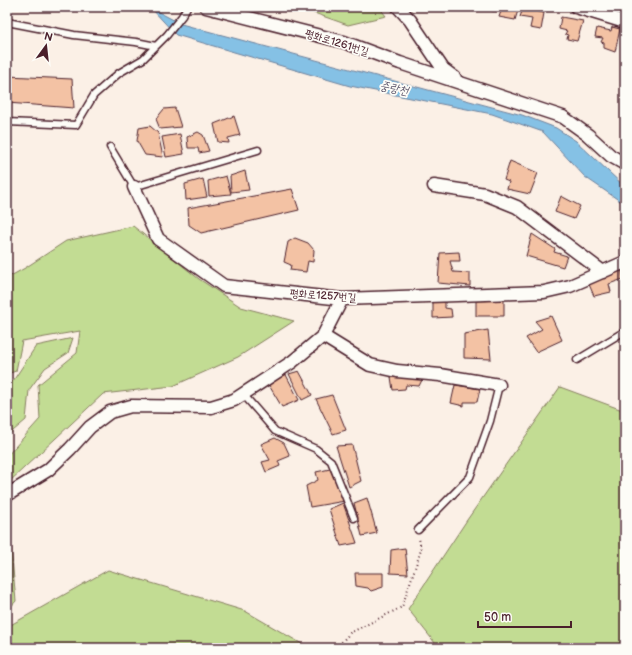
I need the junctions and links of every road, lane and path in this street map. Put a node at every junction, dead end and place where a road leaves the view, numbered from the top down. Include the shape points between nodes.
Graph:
1 (187, 7) edge
2 (206, 7) edge
3 (398, 7) edge
4 (576, 7) edge
5 (7, 22) edge
6 (625, 22) edge
7 (156, 46) junction
8 (466, 86) junction
9 (7, 122) edge
10 (110, 148) dead end
11 (258, 150) dead end
12 (625, 164) edge
13 (434, 186) dead end
14 (134, 187) junction
15 (625, 262) edge
16 (603, 272) junction
17 (342, 299) junction
18 (625, 331) edge
19 (323, 336) junction
20 (577, 360) dead end
21 (498, 385) joint
22 (243, 394) junction
23 (7, 495) edge
24 (354, 518) dead end
25 (418, 530) joint
26 (336, 648) edge

1 - 7 lane
2 - 8 street, 평화로1261번길 via 344,42
3 - 8 street, 평화로1261번길 via 410,20 443,69
4 - 6 street
5 - 7 lane via 74,35
7 - 9 lane via 143,59 119,73 94,95 76,125
8 - 12 street, 평화로1261번길 via 563,117 588,134 611,156
10 - 14 lane, 평화로1257번길
11 - 14 lane
13 - 16 street via 485,194 517,207
14 - 17 street, 평화로1257번길 via 158,239 224,286
15 - 16 street, 평화로1257번길
16 - 17 street, 평화로1257번길 via 570,286 544,292
17 - 19 street
18 - 20 lane
19 - 21 street via 370,365
19 - 22 street via 292,362
21 - 25 lane via 490,421 470,477
22 - 23 street via 234,400 211,407 131,406 110,412 90,427 48,470
22 - 24 lane via 275,431 316,449 331,461
25 - 26 path via 421,550 402,607 350,633

